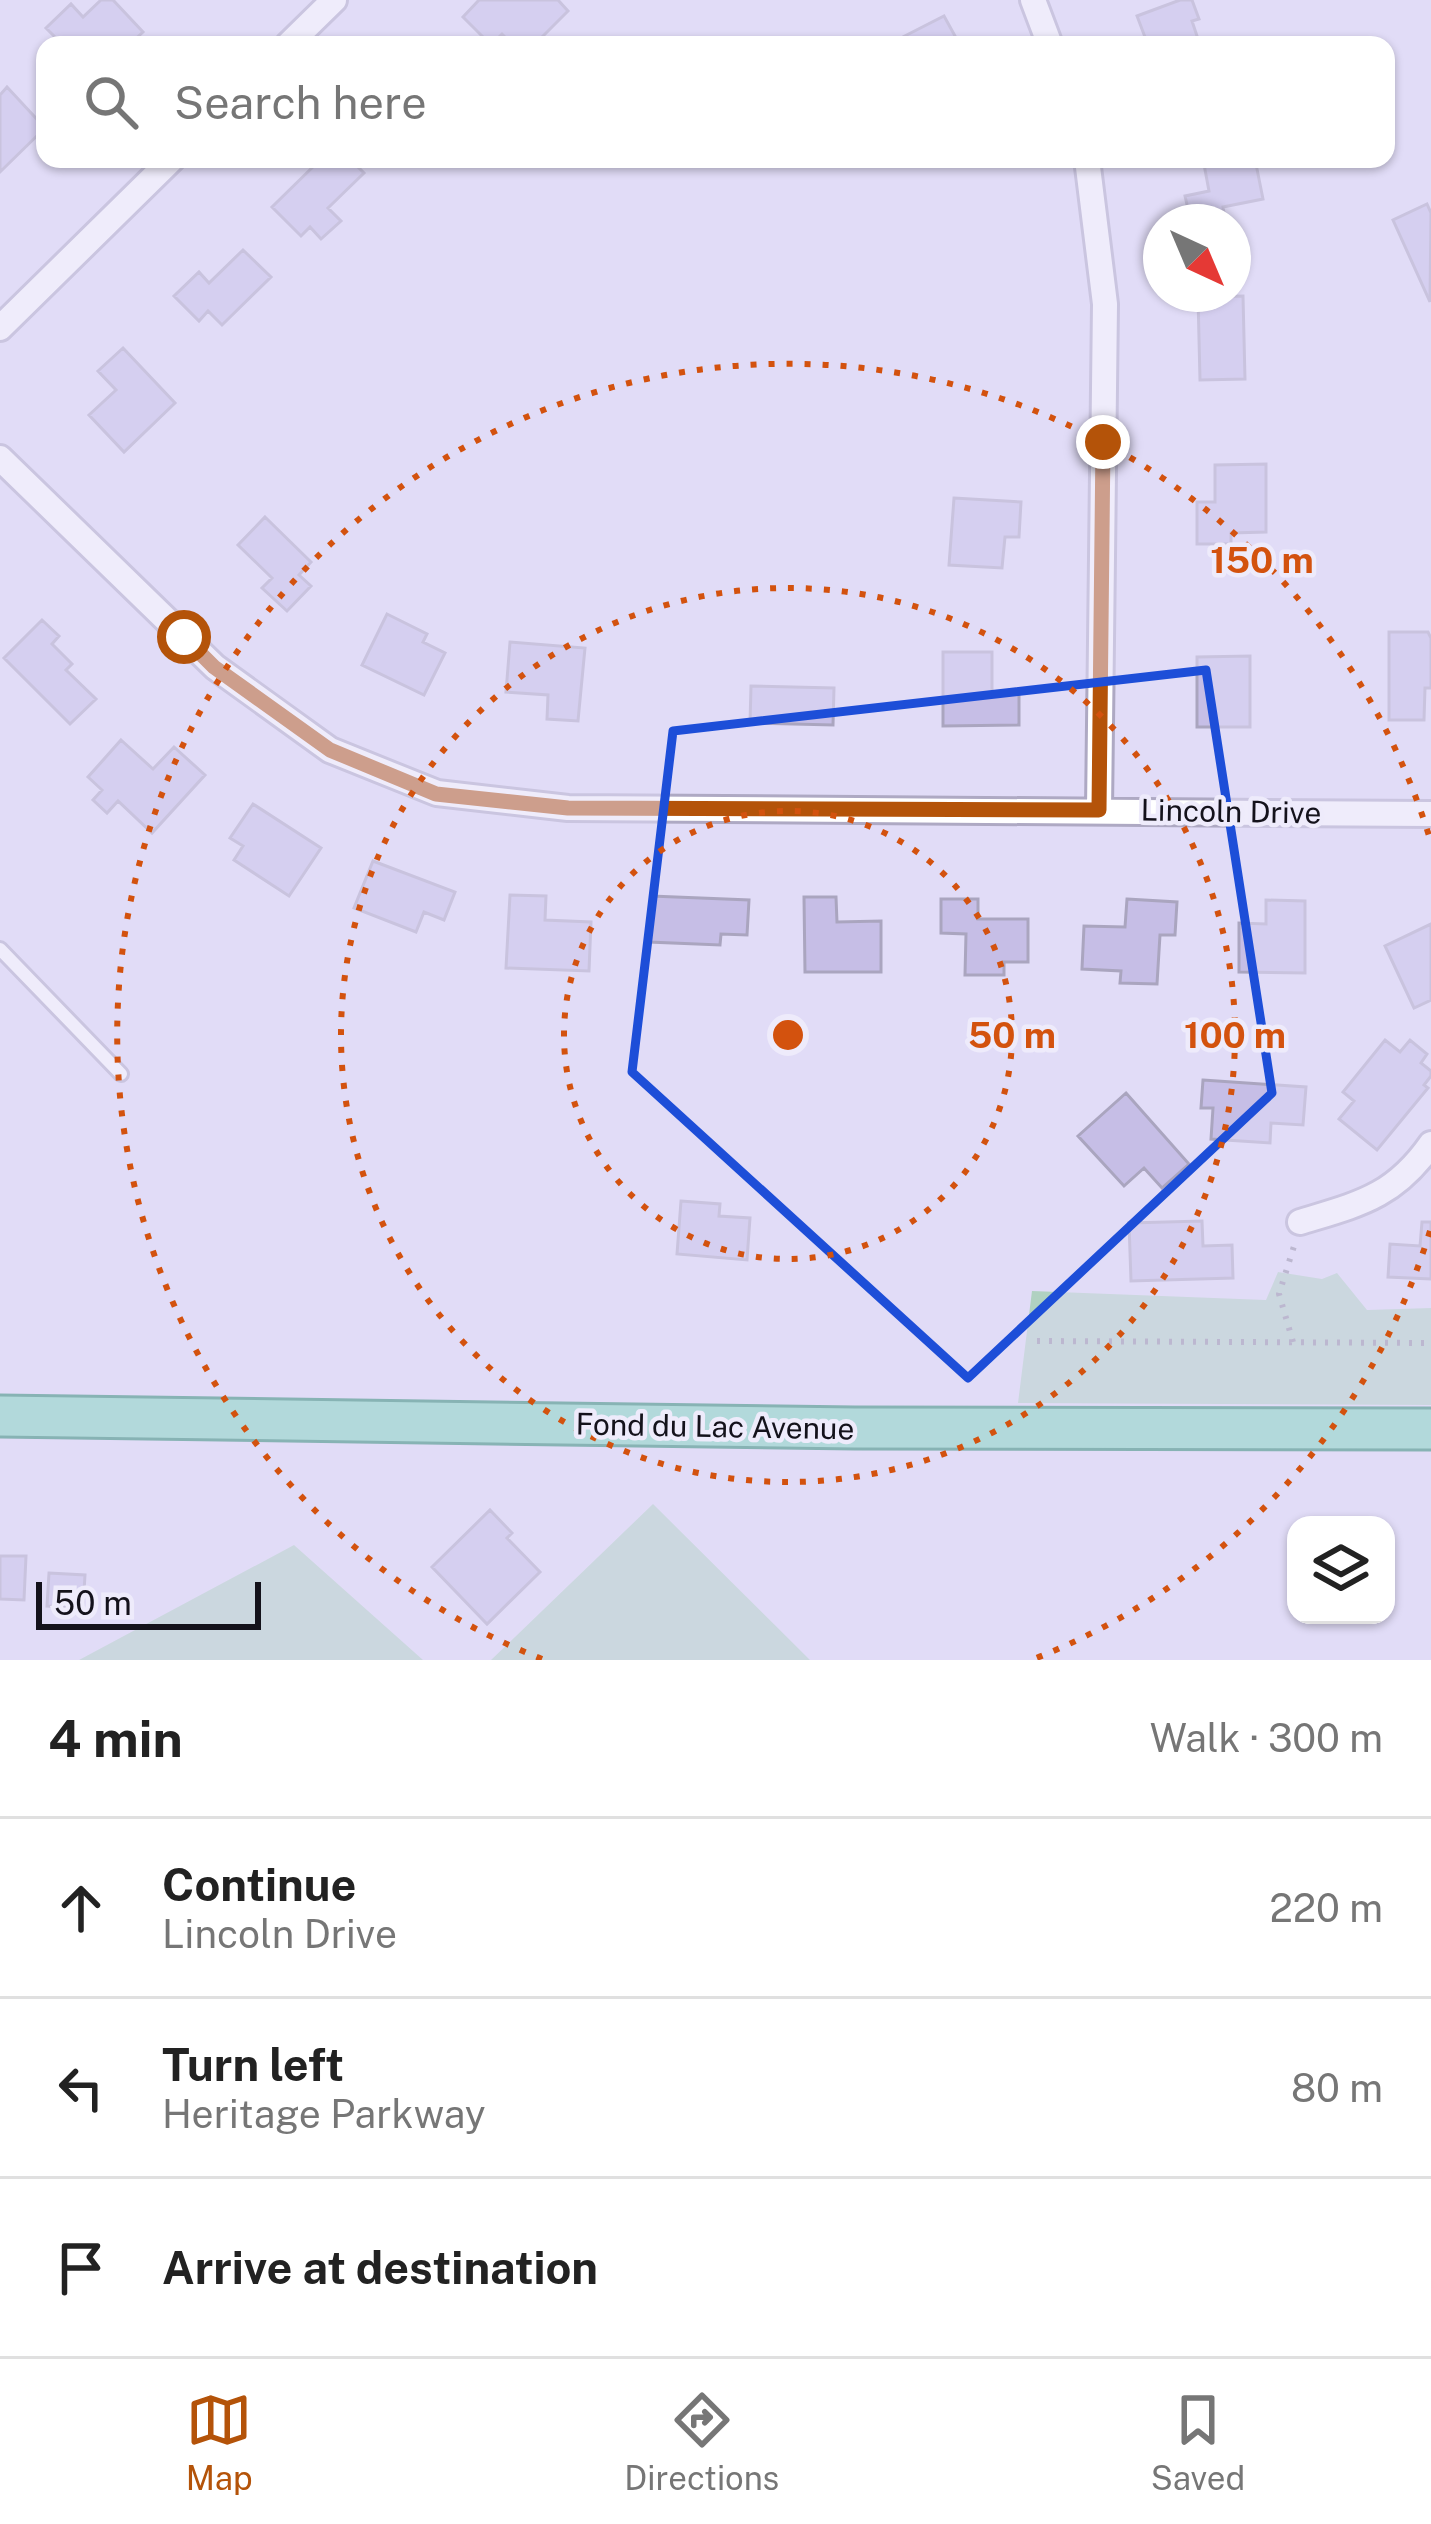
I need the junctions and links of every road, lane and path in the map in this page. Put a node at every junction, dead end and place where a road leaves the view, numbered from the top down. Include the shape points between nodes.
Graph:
1 (334, 0) edge
2 (1033, 0) edge
3 (297, 36) edge
4 (1047, 36) edge
5 (163, 168) edge
6 (1089, 168) edge
7 (0, 328) edge
8 (0, 458) edge
9 (1099, 810) junction
10 (1431, 814) edge
11 (0, 949) edge
12 (121, 1074) dead end
13 (1431, 1144) edge
14 (1300, 1222) joint
15 (1037, 1341) dead end
16 (1292, 1342) junction
17 (1431, 1343) edge
18 (0, 1416) edge
19 (1431, 1429) edge

1 - 3 street
2 - 4 street
5 - 7 street
6 - 9 street via 1105,304
8 - 9 street, Lincoln Drive via 214,667 330,750 436,794 568,808
9 - 10 street, Lincoln Drive
11 - 12 lane
13 - 14 street via 1392,1188
14 - 16 path via 1280,1294
15 - 16 path
16 - 17 path
18 - 19 main road, Fond du Lac Avenue

